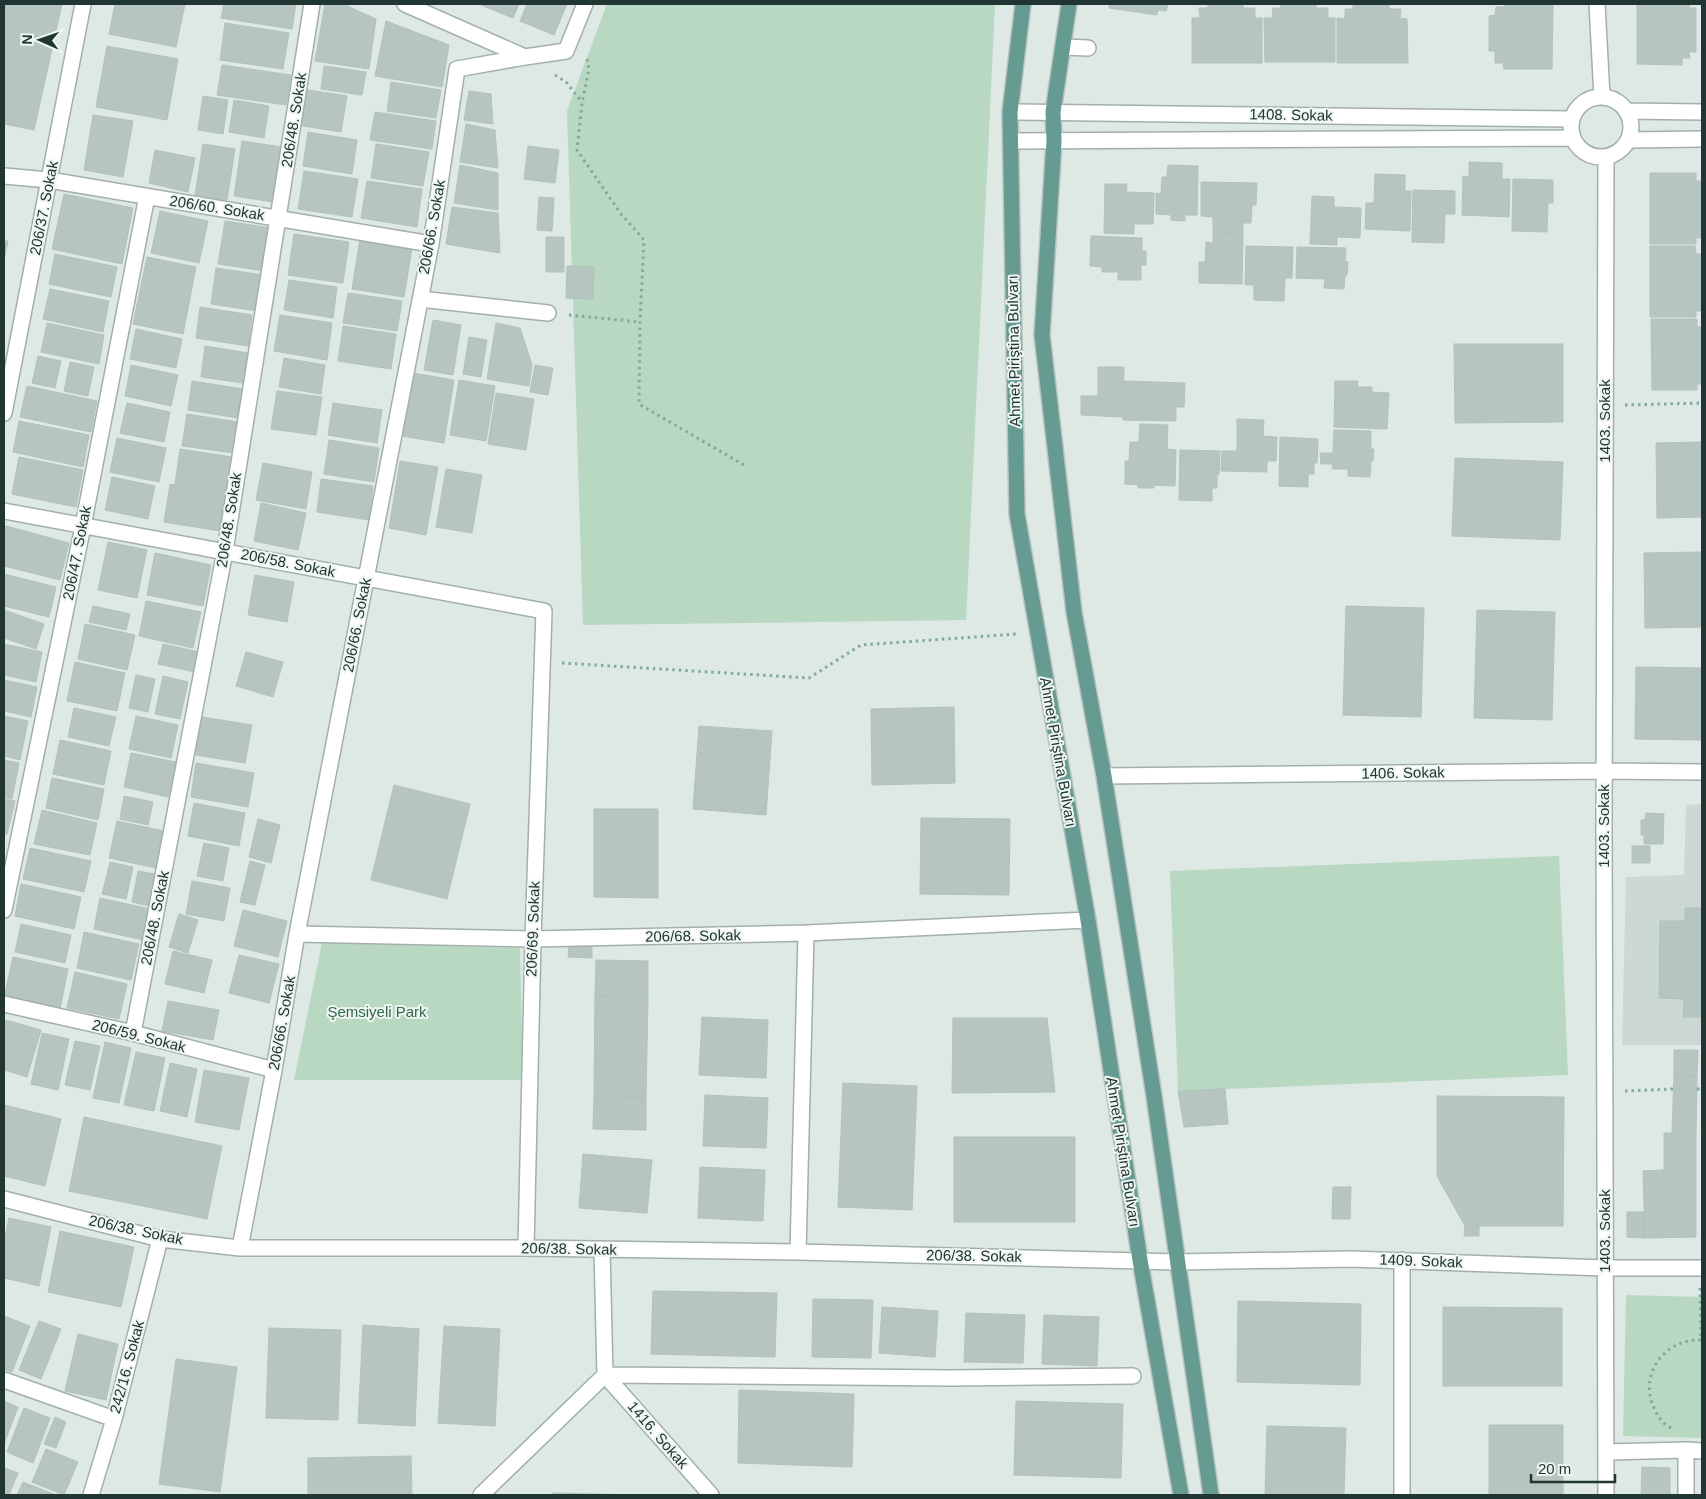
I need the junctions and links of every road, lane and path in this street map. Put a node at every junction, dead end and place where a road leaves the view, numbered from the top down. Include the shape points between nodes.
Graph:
1 (83, 4) edge
2 (312, 4) edge
3 (405, 4) edge
4 (585, 4) edge
5 (1024, 4) edge
6 (1069, 4) edge
7 (1597, 4) edge
8 (1063, 47) junction
9 (1088, 48) dead end
10 (525, 56) junction
11 (1602, 97) junction
12 (1627, 111) junction
13 (1010, 112) junction
14 (1053, 112) junction
15 (1702, 112) edge
16 (1572, 119) junction
17 (1573, 138) junction
18 (1629, 140) junction
19 (1702, 140) edge
20 (1011, 141) junction
21 (1054, 141) junction
22 (1606, 158) junction
23 (4, 176) edge
24 (49, 180) junction
25 (147, 196) junction
26 (278, 218) junction
27 (430, 244) junction
28 (420, 300) junction
29 (548, 313) joint
30 (640, 322) junction
31 (1702, 403) edge
32 (1605, 405) junction
33 (4, 413) edge
34 (744, 465) dead end
35 (4, 511) edge
36 (83, 526) junction
37 (224, 551) junction
38 (367, 578) junction
39 (544, 610) joint
40 (1038, 633) junction
41 (542, 662) junction
42 (1605, 771) junction
43 (1702, 772) edge
44 (1104, 776) junction
45 (4, 910) edge
46 (1088, 920) junction
47 (806, 933) junction
48 (297, 934) junction
49 (533, 939) junction
50 (4, 1004) edge
51 (133, 1033) junction
52 (274, 1070) junction
53 (1674, 1089) dead end
54 (1698, 1089) dead end
55 (1702, 1089) edge
56 (1604, 1092) junction
57 (4, 1199) edge
58 (160, 1239) junction
59 (240, 1248) junction
60 (526, 1248) junction
61 (602, 1250) junction
62 (798, 1252) junction
63 (1140, 1260) junction
64 (1402, 1260) junction
65 (1177, 1262) junction
66 (1605, 1268) junction
67 (1701, 1268) edge
68 (1701, 1340) edge
69 (605, 1375) junction
70 (1133, 1376) dead end
71 (4, 1380) edge
72 (114, 1419) junction
73 (1674, 1430) dead end
74 (1686, 1450) junction
75 (1702, 1451) edge
76 (1607, 1452) junction
77 (91, 1495) edge
78 (481, 1495) edge
79 (711, 1495) edge
80 (1181, 1495) edge
81 (1211, 1495) edge
82 (1402, 1495) edge
83 (1606, 1495) edge
84 (1686, 1495) edge

1 - 24 street, 206/37. Sokak
2 - 26 street, 206/48. Sokak
3 - 10 street
4 - 10 street via 566,51
5 - 13 main road, Ahmet Piriştina Bulvarı
6 - 8 main road, Ahmet Piriştina Bulvarı
7 - 11 street
8 - 9 street
8 - 14 main road, Ahmet Piriştina Bulvarı
10 - 27 street, 206/66. Sokak via 458,70
10 - 30 path via 566,82 582,103 577,150 621,214 644,240
11 - 12 street via 1612,99
11 - 16 street via 1583,103
12 - 15 street
12 - 18 street via 1631,126
13 - 14 street, 1408. Sokak
13 - 20 main road, Ahmet Piriştina Bulvarı
14 - 16 street, 1408. Sokak
14 - 21 main road, Ahmet Piriştina Bulvarı
16 - 17 street
17 - 21 street, 1408. Sokak
17 - 22 street via 1586,154
18 - 19 street
18 - 22 street via 1623,148
20 - 21 street, 1408. Sokak
20 - 40 main road, Ahmet Piriştina Bulvarı via 1017,514
21 - 44 main road, Ahmet Piriştina Bulvarı via 1042,335 1074,612
22 - 32 street, 1403. Sokak
23 - 24 street, 206/60. Sokak
24 - 25 street, 206/60. Sokak
24 - 33 street, 206/37. Sokak
25 - 26 street, 206/60. Sokak
25 - 36 street, 206/47. Sokak
26 - 27 street, 206/60. Sokak
26 - 37 street, 206/48. Sokak
27 - 28 street, 206/66. Sokak
28 - 29 street
28 - 38 street, 206/66. Sokak
29 - 30 path
30 - 34 path via 639,404
31 - 32 path
32 - 42 street, 1403. Sokak
35 - 36 street, 206/58. Sokak
36 - 37 street, 206/58. Sokak
36 - 45 street, 206/47. Sokak
37 - 38 street, 206/58. Sokak
37 - 51 street, 206/48. Sokak
38 - 39 street, 206/58. Sokak
38 - 48 street, 206/66. Sokak
39 - 41 street, 206/69. Sokak
40 - 41 path via 861,644 809,678
40 - 46 main road, Ahmet Piriştina Bulvarı
41 - 49 street, 206/69. Sokak
42 - 43 street, 1406. Sokak
42 - 44 street, 1406. Sokak
42 - 56 street, 1403. Sokak
44 - 65 main road, Ahmet Piriştina Bulvarı
46 - 47 street, 206/68. Sokak
46 - 63 main road, Ahmet Piriştina Bulvarı
47 - 49 street, 206/68. Sokak
47 - 62 street
48 - 49 street, 206/68. Sokak
48 - 52 street, 206/66. Sokak
49 - 60 street, 206/69. Sokak
50 - 51 street, 206/59. Sokak
51 - 52 street, 206/59. Sokak
52 - 59 street, 206/66. Sokak
53 - 56 path
54 - 55 path
56 - 66 street, 1403. Sokak
57 - 58 street, 206/38. Sokak
58 - 59 street, 206/38. Sokak
58 - 72 street, 242/16. Sokak
59 - 60 street, 206/38. Sokak
60 - 61 street, 206/38. Sokak
61 - 62 street, 206/38. Sokak
61 - 69 street
62 - 63 street, 206/38. Sokak
63 - 65 street, 1409. Sokak
63 - 80 main road, Ahmet Piriştina Bulvarı
64 - 65 street, 1409. Sokak
64 - 66 street, 1409. Sokak
64 - 82 street
65 - 81 main road, Ahmet Piriştina Bulvarı
66 - 67 street, 1409. Sokak
66 - 76 street, 1403. Sokak
67 - 68 path
68 - 73 path via 1671,1347 1652,1370 1650,1401 1657,1415
69 - 70 street
69 - 78 street
69 - 79 street, 1416. Sokak
71 - 72 street
72 - 77 street, 242/16. Sokak
74 - 75 street
74 - 76 street
74 - 84 street
76 - 83 street, 1403. Sokak

